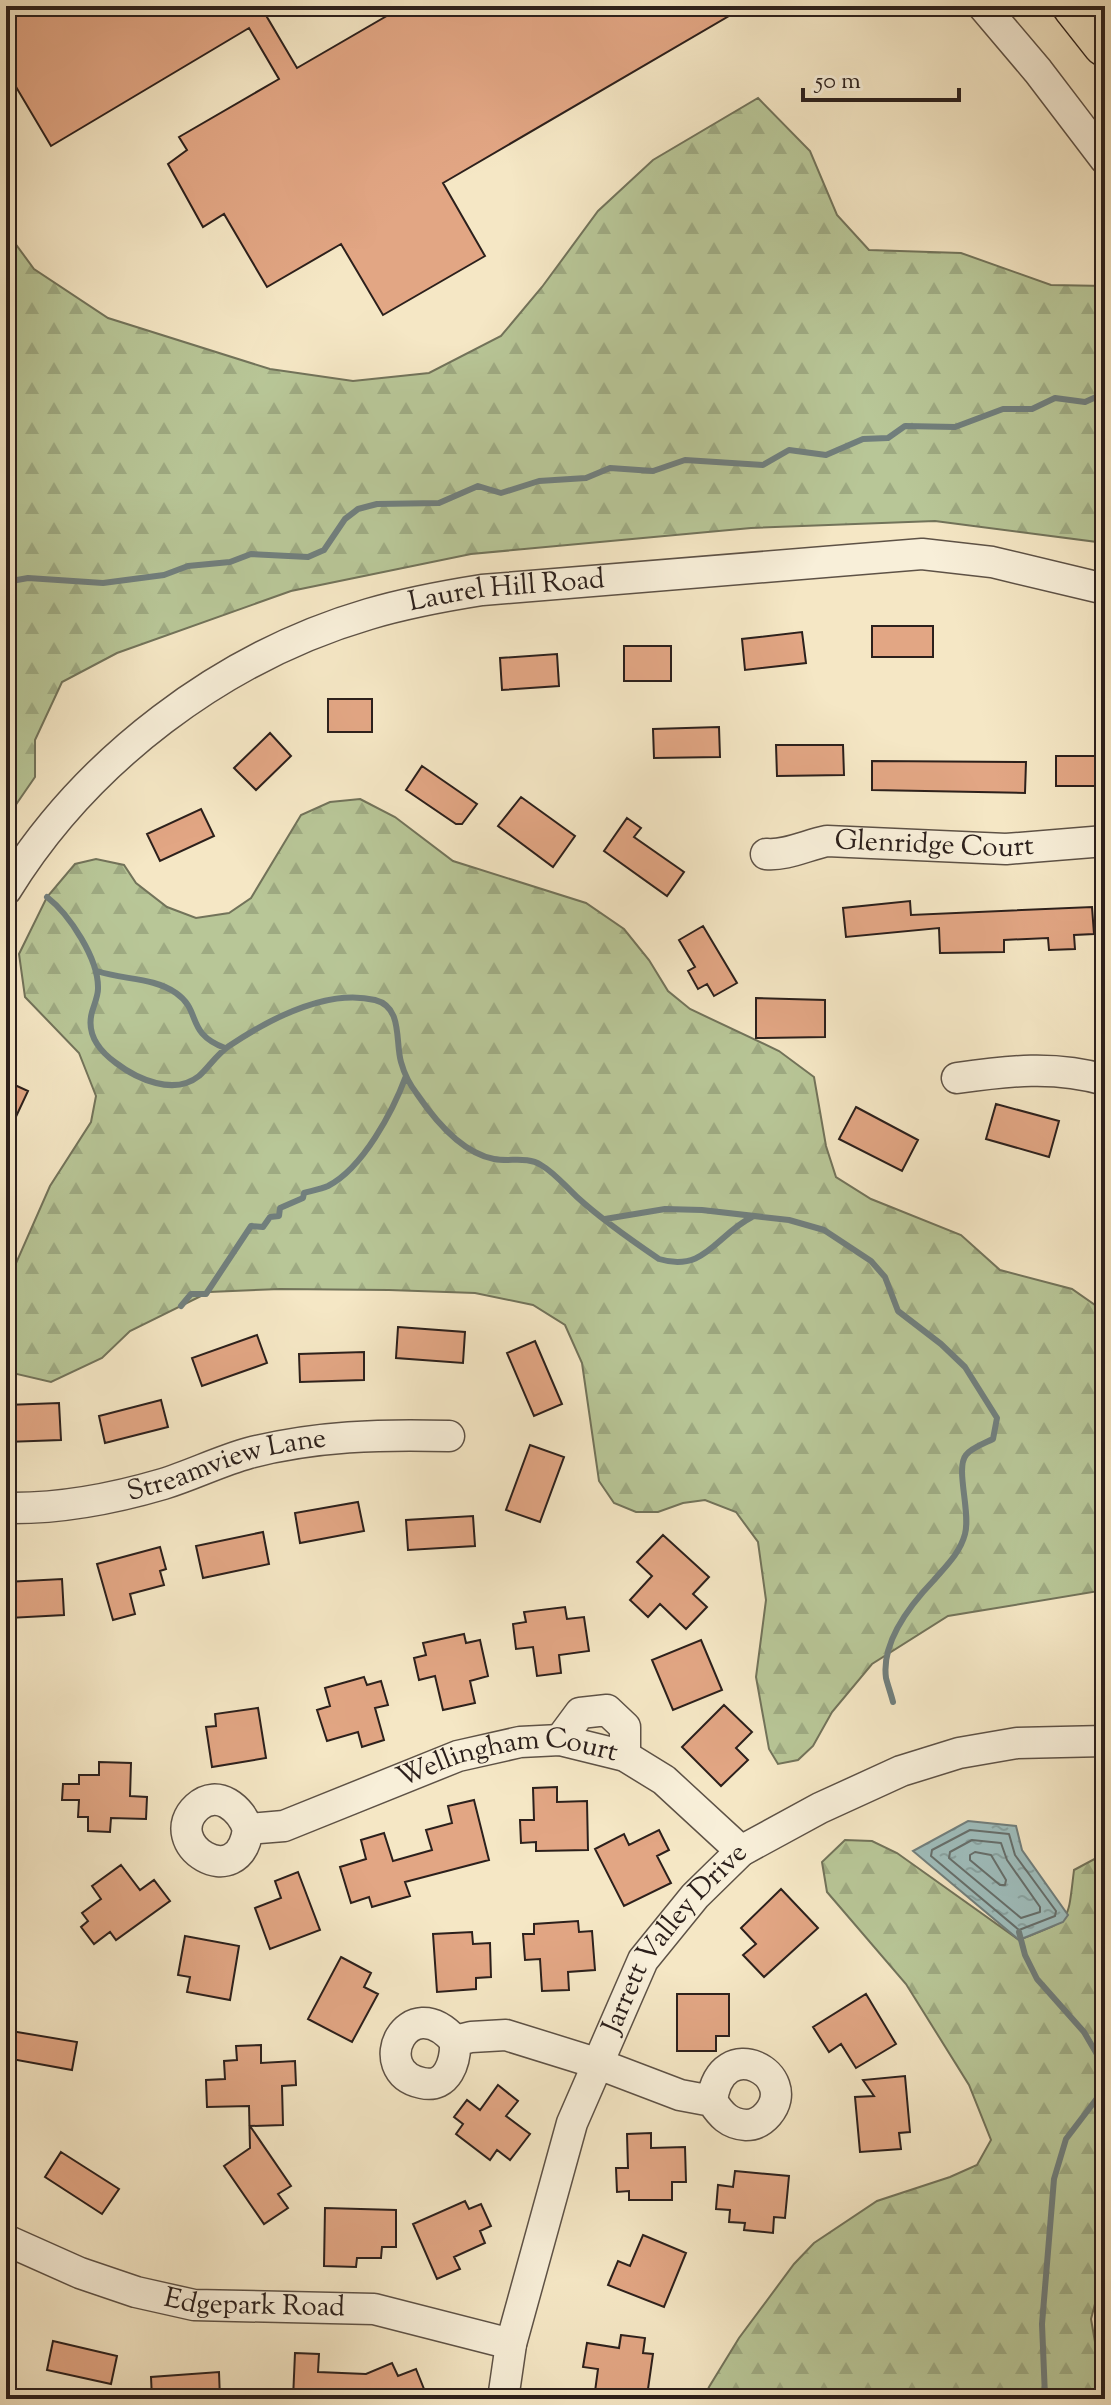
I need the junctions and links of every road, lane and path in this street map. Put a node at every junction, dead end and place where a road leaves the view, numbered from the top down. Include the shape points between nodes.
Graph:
1 (983, 6) edge
2 (1075, 6) edge
3 (1105, 44) edge
4 (1105, 159) edge
5 (1105, 589) edge
6 (1105, 841) edge
7 (766, 854) dead end
8 (6, 890) edge
9 (957, 1078) dead end
10 (1105, 1080) edge
11 (449, 1436) dead end
12 (6, 1508) edge
13 (1105, 1741) edge
14 (248, 1829) dead end
15 (741, 1851) junction
16 (455, 2041) dead end
17 (596, 2063) junction
18 (712, 2101) dead end
19 (6, 2240) edge
20 (511, 2344) junction
21 (503, 2399) edge

1 - 4 street
2 - 3 highway
5 - 8 street, Laurel Hill Road via 992,562 913,554 482,590 368,614 268,654 167,716 88,785 49,828
6 - 7 street, Glenridge Court via 1006,849 827,841
9 - 10 street via 1038,1070
11 - 12 street, Streamview Lane via 321,1439 246,1454 117,1496
13 - 15 street, Jarrett Valley Drive via 1017,1743 959,1753 901,1771
14 - 15 street, Wellingham Court via 284,1826 458,1756 520,1742 560,1740 625,1756 664,1780
15 - 17 street, Jarrett Valley Drive via 695,1896 643,1960
16 - 17 street via 506,2035
17 - 18 street via 680,2095
17 - 20 street, Jarrett Valley Drive via 572,2123
19 - 20 street, Edgepark Road via 80,2273 194,2305 374,2309
20 - 21 street, Jarrett Valley Drive

